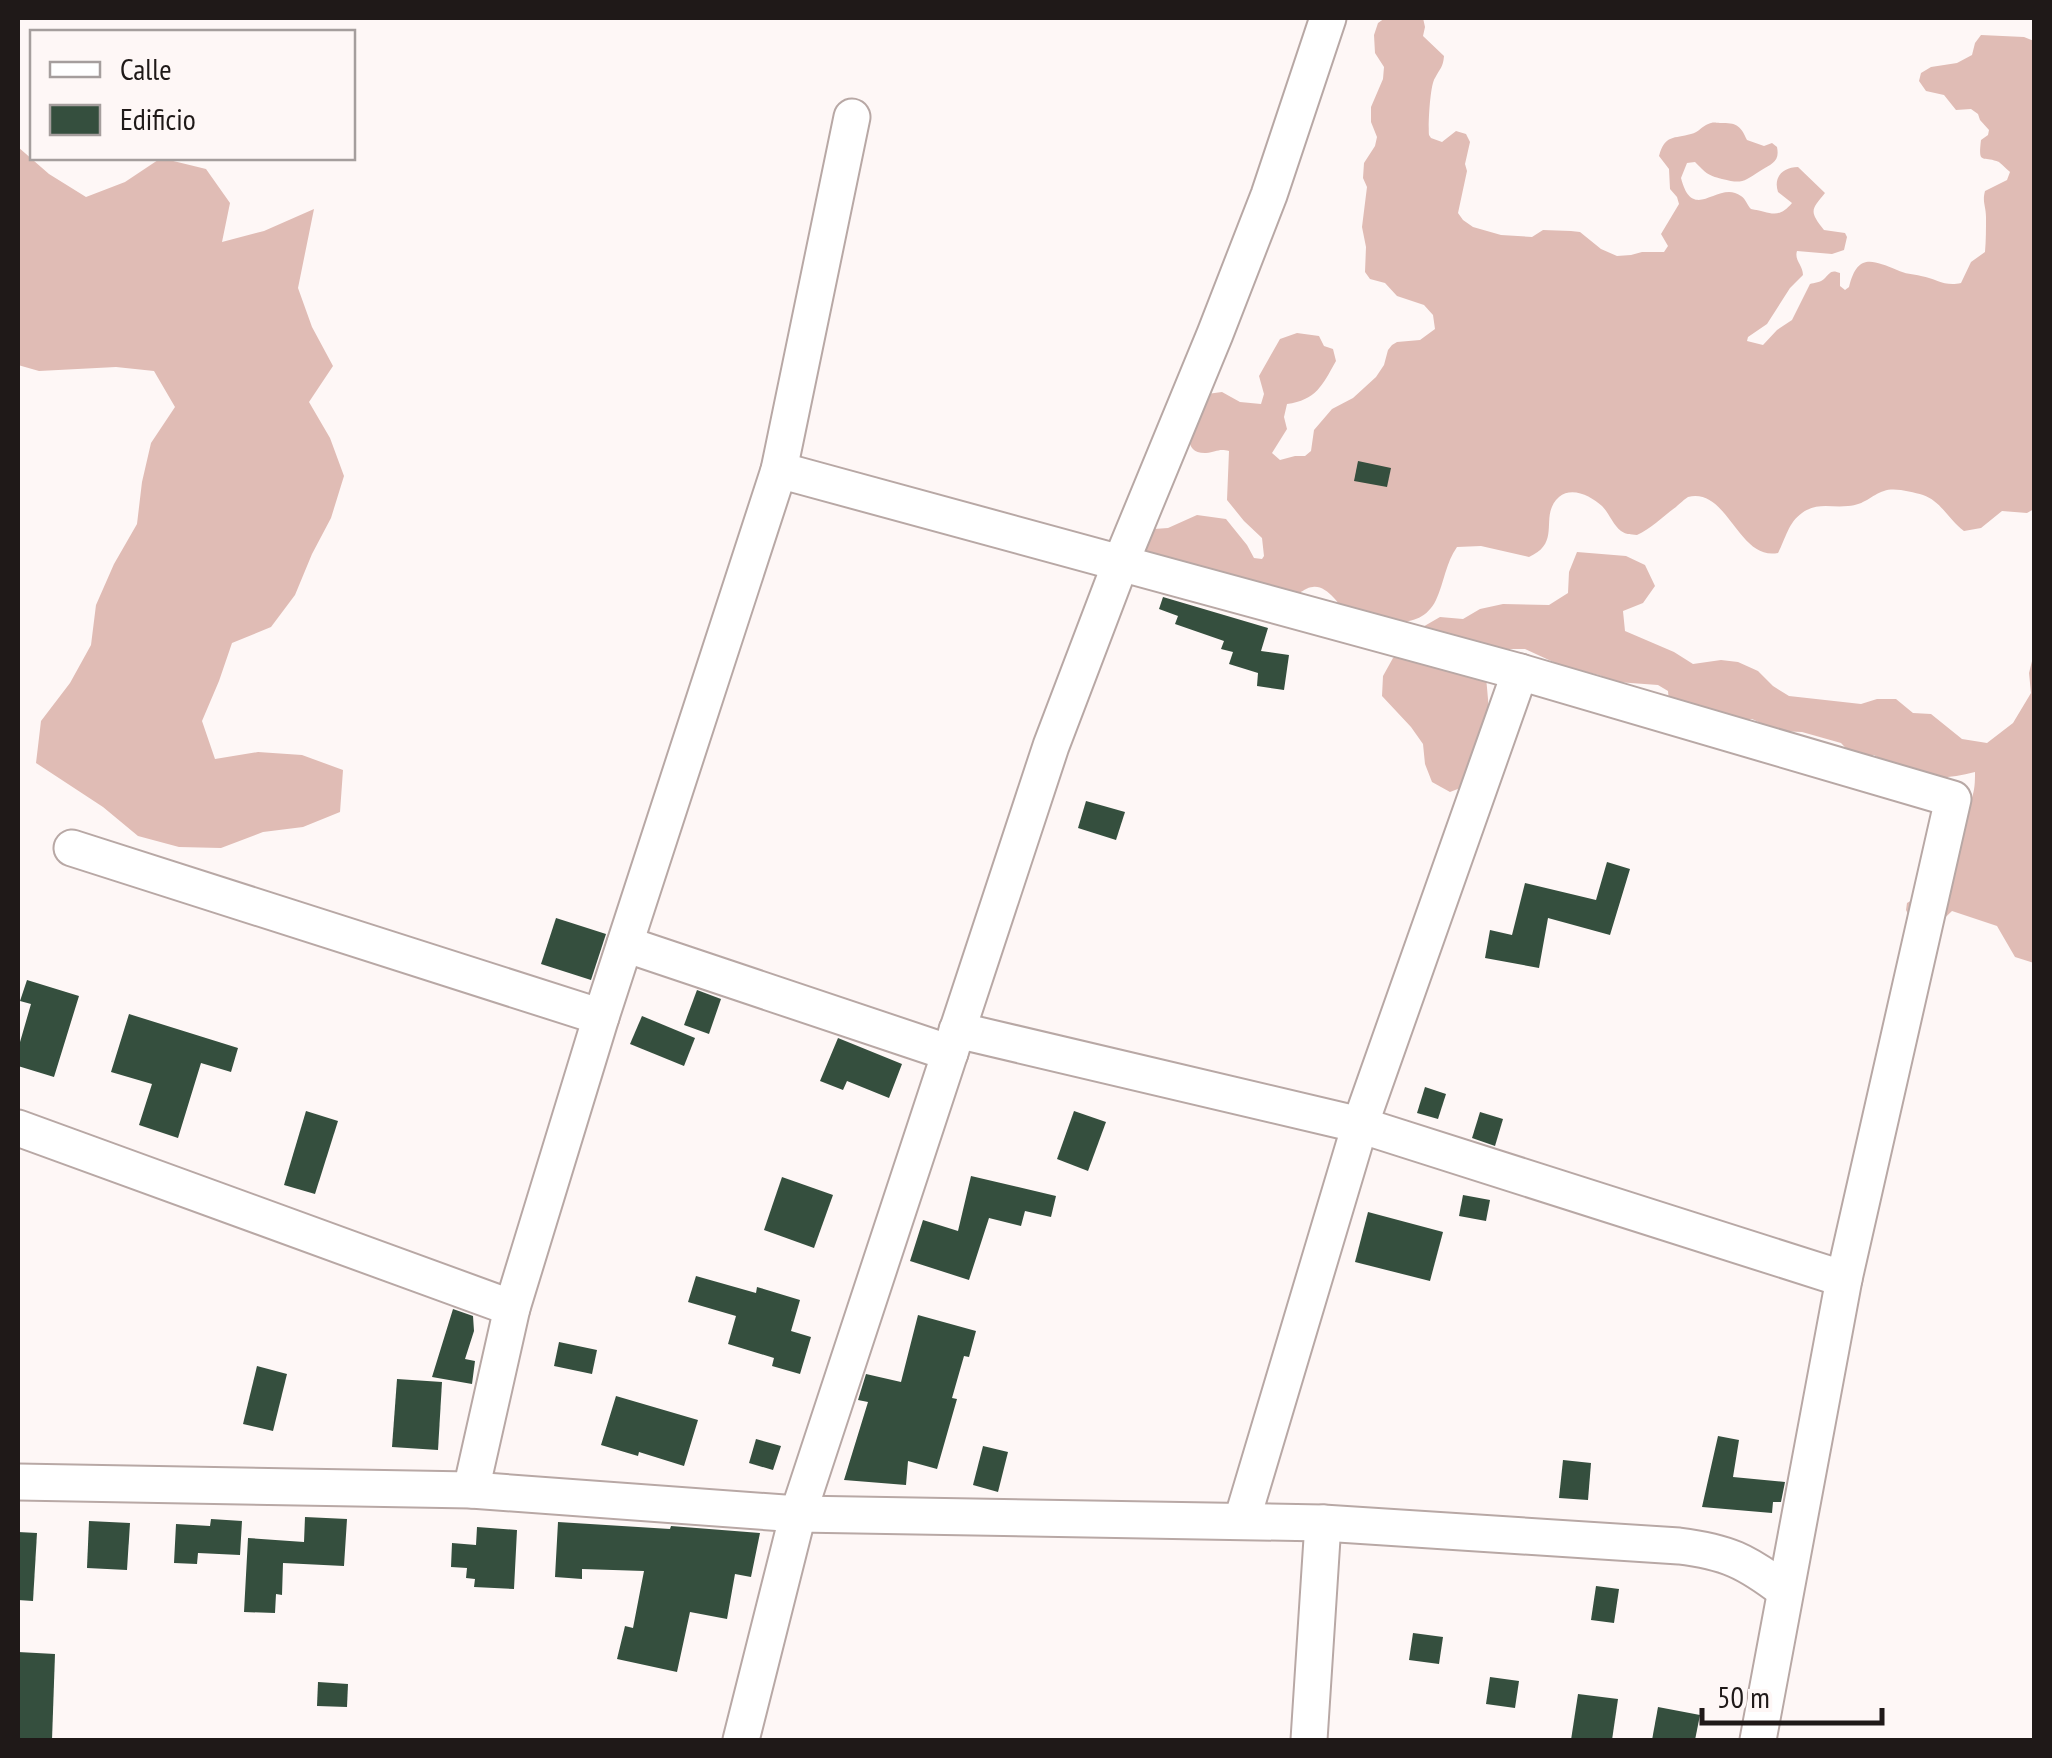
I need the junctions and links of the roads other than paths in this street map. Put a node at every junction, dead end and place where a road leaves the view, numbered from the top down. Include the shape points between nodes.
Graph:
1 (1328, 18) edge
2 (852, 117) dead end
3 (779, 470) junction
4 (1121, 562) junction
5 (1520, 672) junction
6 (72, 848) dead end
7 (625, 944) junction
8 (601, 1017) junction
9 (954, 1041) junction
10 (1360, 1125) junction
11 (18, 1128) edge
12 (1844, 1278) junction
13 (512, 1308) junction
14 (18, 1482) edge
15 (471, 1490) junction
16 (798, 1514) junction
17 (1242, 1520) junction
18 (1323, 1523) junction
19 (1784, 1590) junction
20 (741, 1740) edge
21 (1308, 1740) edge
22 (1758, 1740) edge

1 - 4 street via 1269,196
2 - 3 street
3 - 4 street
3 - 7 street
4 - 5 street
4 - 9 street via 1050,746
5 - 10 street
5 - 12 street via 1953,799
6 - 8 street
7 - 8 street
7 - 9 street
8 - 13 street
9 - 10 street
9 - 16 street
10 - 12 street
10 - 17 street
11 - 13 street
12 - 19 street
13 - 15 street
14 - 15 street
15 - 16 street
16 - 17 street
16 - 20 street
17 - 18 street
18 - 19 street via 1718,1551
18 - 21 street
19 - 22 street

